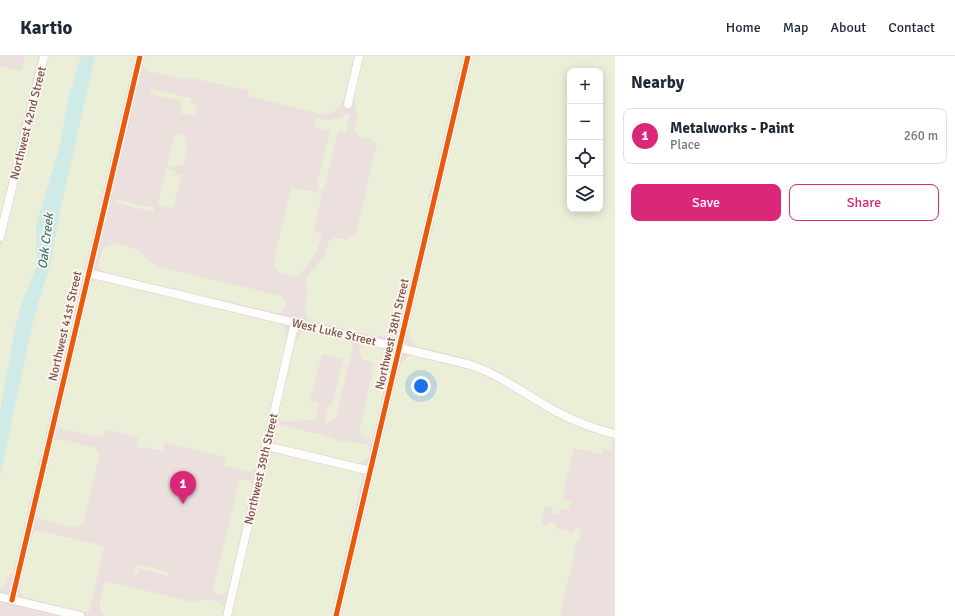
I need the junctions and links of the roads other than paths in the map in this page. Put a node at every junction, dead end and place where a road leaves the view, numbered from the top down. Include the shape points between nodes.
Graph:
1 (44, 56) edge
2 (140, 56) edge
3 (359, 56) edge
4 (468, 56) edge
5 (348, 104) dead end
6 (0, 237) edge
7 (88, 273) junction
8 (295, 322) junction
9 (400, 347) junction
10 (615, 434) edge
11 (266, 446) junction
12 (371, 471) junction
13 (0, 597) edge
14 (12, 600) junction
15 (80, 616) edge
16 (227, 616) edge
17 (336, 616) edge

1 - 6 street, Northwest 42nd Street
2 - 7 street, Northwest 41st Street
3 - 5 street
4 - 9 street, Northwest 38th Street
7 - 8 street, West Luke Street
7 - 14 street, Northwest 41st Street
8 - 9 street, West Luke Street
8 - 11 street, Northwest 39th Street
9 - 10 street, West Luke Street via 453,359 482,369 507,381 557,412
9 - 12 street, Northwest 38th Street
11 - 12 street
11 - 16 street, Northwest 39th Street
12 - 17 street, Northwest 38th Street
13 - 14 street
14 - 15 street

